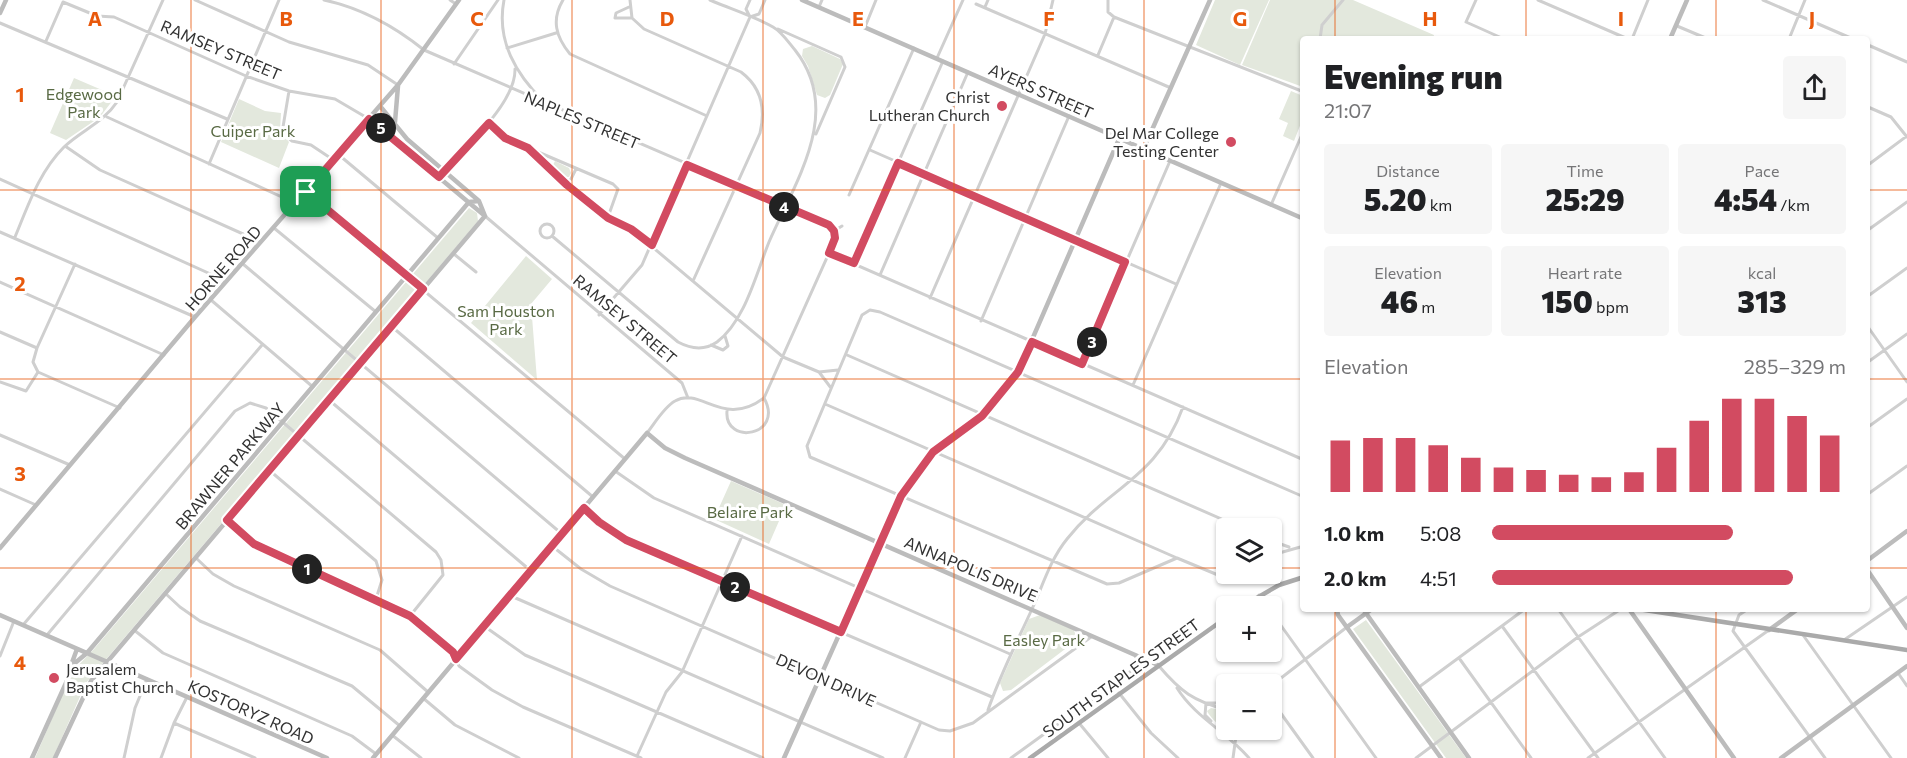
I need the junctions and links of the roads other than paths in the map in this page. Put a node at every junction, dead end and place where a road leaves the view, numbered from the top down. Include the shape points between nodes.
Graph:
1 (6, 0) edge
2 (163, 0) edge
3 (195, 0) edge
4 (279, 0) edge
5 (324, 0) edge
6 (450, 0) edge
7 (498, 0) edge
8 (504, 0) edge
9 (563, 0) edge
10 (630, 0) edge
11 (710, 0) edge
12 (750, 0) edge
13 (765, 0) edge
14 (802, 0) edge
15 (822, 0) edge
16 (963, 0) edge
17 (988, 0) edge
18 (1053, 0) edge
19 (1108, 0) edge
20 (1210, 0) edge
21 (1343, 0) edge
22 (1476, 0) edge
23 (1538, 0) edge
24 (1648, 0) edge
25 (1687, 0) edge
26 (1763, 0) edge
27 (1805, 0) edge
28 (874, 1) edge
29 (458, 2) edge
30 (976, 4) dead end
31 (629, 7) junction
32 (819, 7) junction
33 (985, 7) junction
34 (0, 13) edge
35 (1799, 16) junction
36 (750, 17) junction
37 (1114, 17) junction
38 (632, 18) junction
39 (0, 23) edge
40 (1676, 25) junction
41 (865, 27) junction
42 (775, 28) junction
43 (149, 32) junction
44 (265, 32) junction
45 (556, 33) junction
46 (1045, 34) junction
47 (1320, 36) edge
48 (1497, 36) edge
49 (1623, 36) edge
50 (1631, 36) edge
51 (1671, 36) edge
52 (1701, 36) edge
53 (1790, 36) edge
54 (1846, 36) edge
55 (46, 41) junction
56 (1870, 46) edge
57 (507, 48) junction
58 (914, 48) junction
59 (1189, 48) junction
60 (424, 50) junction
61 (1098, 55) junction
62 (937, 58) junction
63 (943, 61) junction
64 (1907, 62) edge
65 (454, 63) junction
66 (730, 67) junction
67 (515, 69) junction
68 (968, 72) junction
69 (246, 76) junction
70 (130, 77) junction
71 (399, 85) junction
72 (1171, 88) junction
73 (511, 89) junction
74 (1300, 90) edge
75 (289, 91) junction
76 (1018, 94) junction
77 (546, 104) junction
78 (380, 105) junction
79 (1870, 108) edge
80 (707, 116) junction
81 (1069, 116) junction
82 (107, 117) junction
83 (227, 119) junction
84 (369, 119) junction
85 (395, 122) junction
86 (489, 123) junction
87 (815, 135) junction
88 (1907, 136) edge
89 (1119, 139) junction
90 (1300, 139) edge
91 (65, 146) junction
92 (528, 148) junction
93 (870, 150) junction
94 (1143, 150) junction
95 (339, 155) junction
96 (334, 160) junction
97 (1170, 161) junction
98 (898, 163) junction
99 (209, 164) junction
100 (1870, 164) edge
101 (687, 165) junction
102 (576, 169) junction
103 (444, 171) junction
104 (923, 174) junction
105 (439, 177) junction
106 (0, 179) edge
107 (1221, 183) junction
108 (567, 185) junction
109 (735, 186) junction
110 (306, 192) junction
111 (33, 193) junction
112 (849, 195) dead end
113 (974, 196) junction
114 (479, 201) junction
115 (468, 202) junction
116 (1907, 202) edge
117 (295, 203) junction
118 (1271, 205) junction
119 (784, 207) junction
120 (485, 216) junction
121 (1300, 217) edge
122 (608, 218) junction
123 (1024, 219) junction
124 (842, 226) dead end
125 (274, 228) junction
126 (1870, 229) edge
127 (0, 231) edge
128 (834, 231) junction
129 (552, 236) junction
130 (15, 237) junction
131 (438, 238) junction
132 (1075, 240) junction
133 (261, 242) junction
134 (652, 245) junction
135 (453, 253) junction
136 (829, 253) junction
137 (1125, 262) junction
138 (242, 263) junction
139 (854, 263) junction
140 (75, 264) junction
141 (1907, 268) edge
142 (476, 272) dead end
143 (880, 275) junction
144 (407, 276) junction
145 (226, 281) junction
146 (693, 281) junction
147 (0, 282) edge
148 (1176, 284) junction
149 (423, 289) junction
150 (619, 292) junction
151 (1870, 295) edge
152 (930, 298) junction
153 (211, 300) junction
154 (56, 306) junction
155 (376, 312) junction
156 (599, 315) junction
157 (195, 317) junction
158 (737, 319) junction
159 (981, 321) junction
160 (391, 326) junction
161 (1870, 330) edge
162 (0, 332) edge
163 (1907, 334) edge
164 (724, 336) junction
165 (1032, 342) junction
166 (262, 345) junction
167 (711, 345) junction
168 (37, 348) junction
169 (344, 350) junction
170 (1883, 350) junction
171 (164, 355) junction
172 (847, 355) junction
173 (783, 357) junction
174 (1870, 360) edge
175 (360, 363) junction
176 (1082, 364) junction
177 (838, 370) junction
178 (38, 372) junction
179 (819, 372) junction
180 (1018, 372) junction
181 (0, 382) edge
182 (1907, 382) edge
183 (1133, 386) junction
184 (313, 387) junction
185 (831, 388) junction
186 (688, 398) junction
187 (764, 398) junction
188 (1907, 399) edge
189 (328, 400) junction
190 (825, 404) junction
191 (1183, 407) junction
192 (120, 408) junction
193 (727, 411) junction
194 (982, 416) junction
195 (283, 423) junction
196 (1870, 426) edge
197 (647, 433) junction
198 (0, 435) edge
199 (299, 435) junction
200 (1170, 437) junction
201 (933, 452) junction
202 (1300, 458) edge
203 (625, 459) junction
204 (69, 465) junction
205 (1907, 466) edge
206 (269, 470) junction
207 (615, 471) junction
208 (1133, 481) junction
209 (0, 489) edge
210 (1870, 493) edge
211 (1300, 495) edge
212 (901, 496) junction
213 (593, 497) junction
214 (36, 505) junction
215 (584, 508) junction
216 (1219, 518) edge
217 (1087, 519) junction
218 (227, 520) junction
219 (1907, 531) edge
220 (562, 534) junction
221 (742, 536) junction
222 (879, 542) junction
223 (1282, 545) edge
224 (552, 546) junction
225 (0, 547) edge
226 (1300, 547) edge
227 (1291, 548) junction
228 (1282, 551) edge
229 (196, 557) junction
230 (1177, 558) junction
231 (1870, 559) edge
232 (1051, 562) junction
233 (531, 571) junction
234 (1216, 574) edge
235 (1870, 574) edge
236 (1300, 579) edge
237 (721, 580) junction
238 (860, 587) junction
239 (166, 593) junction
240 (510, 595) junction
241 (1259, 595) edge
242 (1907, 597) edge
243 (376, 599) junction
244 (1893, 607) junction
245 (1032, 608) junction
246 (1337, 612) edge
247 (1364, 612) edge
248 (1366, 612) edge
249 (1521, 612) edge
250 (1560, 612) edge
251 (1616, 612) edge
252 (1631, 612) edge
253 (1657, 612) edge
254 (1745, 612) edge
255 (1794, 612) edge
256 (0, 615) edge
257 (410, 616) junction
258 (14, 621) junction
259 (1734, 624) junction
260 (23, 625) junction
261 (701, 625) junction
262 (1216, 625) edge
263 (484, 626) junction
264 (1282, 626) edge
265 (1502, 626) junction
266 (1347, 627) junction
267 (1907, 628) edge
268 (134, 630) junction
269 (1769, 630) junction
270 (841, 632) junction
271 (1802, 634) junction
272 (46, 635) junction
273 (1092, 636) junction
274 (1578, 637) junction
275 (1844, 640) junction
276 (1743, 646) junction
277 (77, 649) junction
278 (1907, 650) edge
279 (87, 653) junction
280 (1010, 654) junction
281 (1136, 655) junction
282 (0, 656) edge
283 (1459, 658) junction
284 (456, 659) junction
285 (1307, 660) junction
286 (107, 662) junction
287 (1158, 665) junction
288 (1907, 666) edge
289 (1534, 669) junction
290 (69, 671) junction
291 (682, 672) junction
292 (1898, 673) junction
293 (821, 677) junction
294 (1282, 678) edge
295 (147, 679) junction
296 (1907, 686) edge
297 (1419, 687) junction
298 (1177, 688) junction
299 (1685, 688) junction
300 (428, 692) junction
301 (1119, 693) junction
302 (187, 697) junction
303 (992, 697) junction
304 (423, 698) junction
305 (1490, 701) junction
306 (1206, 703) junction
307 (1216, 703) edge
308 (1853, 705) junction
309 (1216, 706) edge
310 (987, 711) junction
311 (656, 712) junction
312 (1282, 715) edge
313 (801, 722) junction
314 (921, 722) junction
315 (1640, 722) junction
316 (174, 723) junction
317 (1079, 723) junction
318 (1214, 724) junction
319 (400, 726) junction
320 (1450, 731) junction
321 (392, 735) junction
322 (1810, 737) junction
323 (1236, 740) edge
324 (1236, 743) junction
325 (1432, 746) junction
326 (1594, 753) junction
327 (375, 756) edge
328 (638, 757) edge
329 (32, 758) edge
330 (55, 758) edge
331 (124, 758) edge
332 (161, 758) edge
333 (255, 758) edge
334 (327, 758) edge
335 (420, 758) edge
336 (519, 758) edge
337 (763, 758) edge
338 (784, 758) edge
339 (883, 758) edge
340 (905, 758) edge
341 (1011, 758) edge
342 (1030, 758) edge
343 (1108, 758) edge
344 (1178, 758) edge
345 (1233, 758) edge
346 (1249, 758) edge
347 (1313, 758) edge
348 (1376, 758) edge
349 (1416, 758) edge
350 (1441, 758) edge
351 (1469, 758) edge
352 (1531, 758) edge
353 (1588, 758) edge
354 (1598, 758) edge
355 (1665, 758) edge
356 (1734, 758) edge
357 (1781, 758) edge
358 (1825, 758) edge
359 (1891, 758) edge

1 - 34 street
2 - 43 street
3 - 44 street
4 - 44 street
5 - 60 street, NAPLES STREET via 359,10 400,31
6 - 29 street
7 - 65 street
8 - 57 street
9 - 45 street via 557,11
10 - 31 street
11 - 36 street
12 - 36 street via 746,9
13 - 36 street via 759,14
14 - 32 street, AYERS STREET
15 - 32 street
16 - 62 street
17 - 33 street
18 - 46 street
19 - 37 street via 1108,12
20 - 59 street
21 - 47 street via 1322,26
22 - 48 street via 1466,22
23 - 49 street
24 - 50 street
25 - 40 street
26 - 35 street
27 - 35 street
28 - 41 street
29 - 60 street, HORNE ROAD
30 - 33 street
31 - 38 street
31 - 38 street via 616,13 615,18
32 - 41 street, AYERS STREET
33 - 46 street
35 - 53 street
35 - 54 street
36 - 42 street
36 - 66 street
37 - 59 street
37 - 61 street
38 - 66 street via 644,29
39 - 55 street
40 - 51 street
40 - 52 street
41 - 58 street, AYERS STREET
42 - 87 street via 800,56 813,83 817,99
42 - 87 street via 841,57 844,62
43 - 55 street, RAMSEY STREET via 63,2
43 - 69 street, RAMSEY STREET
43 - 70 street
44 - 69 street
44 - 71 street via 368,65
45 - 57 street
45 - 80 street via 570,54
46 - 61 street
46 - 76 street
55 - 70 street
56 - 64 street
57 - 67 street
58 - 62 street, AYERS STREET
58 - 93 street
59 - 72 street
59 - 74 street
60 - 65 street, NAPLES STREET
60 - 71 street, HORNE ROAD
61 - 72 street
62 - 63 street, AYERS STREET
63 - 68 street, AYERS STREET
63 - 98 street
65 - 73 street, NAPLES STREET
66 - 80 street
66 - 109 street via 750,80 763,109 760,133
67 - 73 street
67 - 77 street
68 - 76 street, AYERS STREET
68 - 104 street
69 - 75 street, RAMSEY STREET
69 - 83 street
70 - 82 street
70 - 83 street
71 - 78 street, HORNE ROAD
71 - 85 street
72 - 94 street
73 - 77 street, NAPLES STREET
73 - 86 street
75 - 84 street, RAMSEY STREET via 335,99
75 - 96 street via 282,133
76 - 81 street, AYERS STREET
76 - 113 street
77 - 101 street, NAPLES STREET
78 - 84 street, HORNE ROAD
78 - 85 street, RAMSEY STREET
79 - 88 street via 1891,117
80 - 101 street
81 - 89 street, AYERS STREET
81 - 123 street
82 - 91 street
82 - 99 street
83 - 99 street
84 - 95 street, HORNE ROAD
84 - 105 street, RAMSEY STREET
85 - 103 street, RAMSEY STREET via 407,139
86 - 92 street via 505,138
86 - 103 street
87 - 119 street
88 - 100 street
89 - 94 street, AYERS STREET
89 - 132 street
90 - 118 street
91 - 111 street via 51,161
91 - 133 street via 100,170
92 - 102 street
92 - 108 street
93 - 98 street
93 - 112 street
94 - 97 street, AYERS STREET
95 - 96 street, HORNE ROAD
95 - 131 street
96 - 110 street, HORNE ROAD
97 - 107 street, AYERS STREET
97 - 137 street
98 - 104 street
98 - 139 street
99 - 117 street
101 - 109 street, NAPLES STREET
101 - 134 street
102 - 108 street
102 - 122 street via 618,189
103 - 105 street
103 - 114 street, RAMSEY STREET
104 - 113 street
104 - 143 street
105 - 115 street, RAMSEY STREET
106 - 111 street
107 - 118 street, AYERS STREET
107 - 148 street
108 - 122 street
109 - 119 street, NAPLES STREET
109 - 146 street
110 - 117 street, HORNE ROAD
110 - 144 street
111 - 130 street
111 - 145 street
113 - 123 street
113 - 152 street
114 - 115 street
114 - 120 street, RAMSEY STREET
115 - 120 street, RAMSEY STREET
115 - 131 street, BRAWNER PARKWAY
116 - 126 street
117 - 125 street, HORNE ROAD
118 - 121 street, AYERS STREET
119 - 128 street, NAPLES STREET via 829,225
119 - 158 street
120 - 135 street, BRAWNER PARKWAY
120 - 156 street, RAMSEY STREET
122 - 134 street
123 - 132 street
123 - 159 street
124 - 128 street
125 - 133 street, HORNE ROAD
125 - 155 street
127 - 130 street
128 - 136 street
129 - 129 street via 552,226 541,226 541,236
129 - 150 street
130 - 140 street
131 - 144 street, BRAWNER PARKWAY
132 - 137 street
132 - 165 street
133 - 138 street, HORNE ROAD
134 - 146 street
134 - 150 street via 642,265
135 - 142 street
135 - 149 street, BRAWNER PARKWAY
136 - 139 street
136 - 173 street
137 - 148 street
137 - 176 street
138 - 145 street, HORNE ROAD
138 - 169 street
139 - 143 street
140 - 154 street
140 - 157 street
141 - 151 street
143 - 152 street
144 - 149 street
144 - 155 street, BRAWNER PARKWAY
145 - 153 street, HORNE ROAD
146 - 158 street
147 - 154 street
148 - 183 street
149 - 160 street, BRAWNER PARKWAY
149 - 203 street
150 - 156 street
150 - 167 street via 678,342 697,348
152 - 159 street
153 - 157 street, HORNE ROAD
153 - 166 street
154 - 168 street
154 - 171 street
155 - 169 street, BRAWNER PARKWAY
156 - 186 street, RAMSEY STREET via 682,383
157 - 171 street, HORNE ROAD
158 - 164 street
158 - 173 street
159 - 165 street
160 - 175 street, BRAWNER PARKWAY
160 - 213 street
161 - 170 street
162 - 168 street
163 - 170 street
164 - 167 street
164 - 167 street via 728,346 723,350
165 - 176 street
165 - 180 street
166 - 184 street
166 - 260 street
168 - 178 street via 33,362
169 - 175 street
169 - 184 street, BRAWNER PARKWAY
170 - 174 street
170 - 182 street
171 - 192 street, HORNE ROAD
172 - 177 street
172 - 180 street via 862,315 870,310
172 - 194 street
173 - 179 street
173 - 187 street
175 - 189 street, BRAWNER PARKWAY
175 - 220 street
176 - 183 street
177 - 179 street
177 - 185 street
178 - 181 street via 26,391
178 - 192 street
179 - 185 street
180 - 194 street
180 - 200 street
183 - 191 street
184 - 195 street, BRAWNER PARKWAY
185 - 190 street
186 - 193 street
186 - 197 street via 670,405
187 - 193 street
187 - 193 street via 768,415 766,423 756,431 747,434 733,429 726,418
188 - 196 street
189 - 199 street, BRAWNER PARKWAY
189 - 233 street
190 - 201 street
190 - 212 street via 807,446 810,457
191 - 200 street
191 - 202 street
192 - 204 street, HORNE ROAD
194 - 201 street
194 - 208 street
195 - 199 street
195 - 272 street via 266,408 250,403 235,411
195 - 279 street, BRAWNER PARKWAY
197 - 203 street
197 - 222 street, ANNAPOLIS DRIVE via 685,458
198 - 204 street
199 - 206 street, BRAWNER PARKWAY
199 - 257 street via 441,560 440,581
200 - 208 street
200 - 211 street
201 - 212 street
201 - 217 street
203 - 207 street
204 - 214 street, HORNE ROAD
205 - 210 street
206 - 218 street, BRAWNER PARKWAY
206 - 243 street via 376,561 382,580
207 - 213 street
207 - 221 street via 654,498
208 - 216 street
208 - 217 street
209 - 214 street
212 - 222 street
212 - 232 street
213 - 215 street
214 - 225 street, HORNE ROAD
215 - 220 street
215 - 237 street via 626,540
217 - 230 street
217 - 232 street
218 - 229 street, BRAWNER PARKWAY
218 - 243 street via 254,544
219 - 231 street
220 - 224 street
221 - 237 street
221 - 238 street
222 - 238 street
222 - 245 street, ANNAPOLIS DRIVE
223 - 227 street
224 - 233 street
224 - 261 street, DEVON DRIVE via 610,586
226 - 227 street
227 - 228 street
229 - 239 street, BRAWNER PARKWAY
229 - 300 street via 213,574 234,586 380,650
230 - 232 street via 1119,584 1107,585
230 - 234 street
232 - 245 street
233 - 240 street
235 - 244 street
236 - 241 main road
237 - 261 street
237 - 270 street
238 - 270 street
238 - 280 street
239 - 268 street, BRAWNER PARKWAY
239 - 319 street via 200,621 352,686
240 - 263 street
240 - 291 street
242 - 244 street
243 - 257 street
244 - 267 street
244 - 275 street
245 - 273 street, ANNAPOLIS DRIVE
245 - 280 street
246 - 266 street
247 - 266 street
248 - 297 street
249 - 265 street
250 - 274 street
251 - 274 street
252 - 299 street
253 - 259 main road
254 - 259 street
255 - 269 street
256 - 258 street, KOSTORYZ ROAD
257 - 284 street via 453,652
258 - 260 street, KOSTORYZ ROAD
258 - 282 street
259 - 269 main road
259 - 276 street via 1733,631
260 - 272 street, KOSTORYZ ROAD
261 - 291 street
261 - 293 street, DEVON DRIVE
262 - 287 main road, SOUTH STAPLES STREET
263 - 284 street
263 - 311 street via 525,655
264 - 285 street
265 - 283 street
265 - 289 street
266 - 285 street
266 - 325 street
268 - 286 street, BRAWNER PARKWAY
268 - 327 street via 163,653 351,736
269 - 271 main road
269 - 276 street
270 - 293 street
270 - 303 street
271 - 275 main road
271 - 308 street
272 - 277 street, KOSTORYZ ROAD
273 - 281 street, ANNAPOLIS DRIVE
273 - 310 street, DEVON DRIVE
274 - 289 street
274 - 315 street
275 - 278 main road
276 - 299 street
276 - 322 street
277 - 279 street, KOSTORYZ ROAD
277 - 290 street
279 - 286 street, KOSTORYZ ROAD
279 - 290 street, BRAWNER PARKWAY
280 - 303 street
281 - 287 street, ANNAPOLIS DRIVE
281 - 341 street via 1134,669
283 - 297 street
283 - 305 street
284 - 300 street
284 - 328 street via 477,680 523,707
285 - 294 street
285 - 348 street
286 - 295 street, KOSTORYZ ROAD
286 - 330 street, BRAWNER PARKWAY via 85,690
287 - 298 street
287 - 301 main road, SOUTH STAPLES STREET
288 - 292 street
289 - 305 street
289 - 326 street
290 - 329 street, BRAWNER PARKWAY
291 - 311 street
291 - 313 street
292 - 296 street
292 - 308 street
293 - 313 street
293 - 314 street, DEVON DRIVE
295 - 302 street, KOSTORYZ ROAD
295 - 331 street via 135,708
297 - 320 street
298 - 306 street
298 - 318 street via 1194,710
299 - 315 street
299 - 356 street
300 - 304 street
301 - 317 main road, SOUTH STAPLES STREET
301 - 344 street via 1151,733
302 - 316 street
302 - 334 street, KOSTORYZ ROAD
303 - 310 street
304 - 319 street
304 - 336 street via 455,725
305 - 320 street
305 - 352 street
306 - 307 street
306 - 309 street
306 - 318 street via 1205,715
308 - 322 street
308 - 359 street
310 - 314 street, DEVON DRIVE via 973,723 950,731
311 - 328 street
311 - 337 street
312 - 347 street
313 - 338 street
313 - 339 street
314 - 340 street
315 - 326 street
315 - 355 street
316 - 332 street
316 - 333 street
317 - 342 main road, SOUTH STAPLES STREET
317 - 343 street
318 - 324 street
319 - 321 street
320 - 325 street
320 - 351 street
321 - 327 street
321 - 335 street
322 - 357 street
322 - 358 street
323 - 324 street
324 - 345 street
324 - 346 street
325 - 349 street
325 - 350 street
326 - 353 street
326 - 354 street

